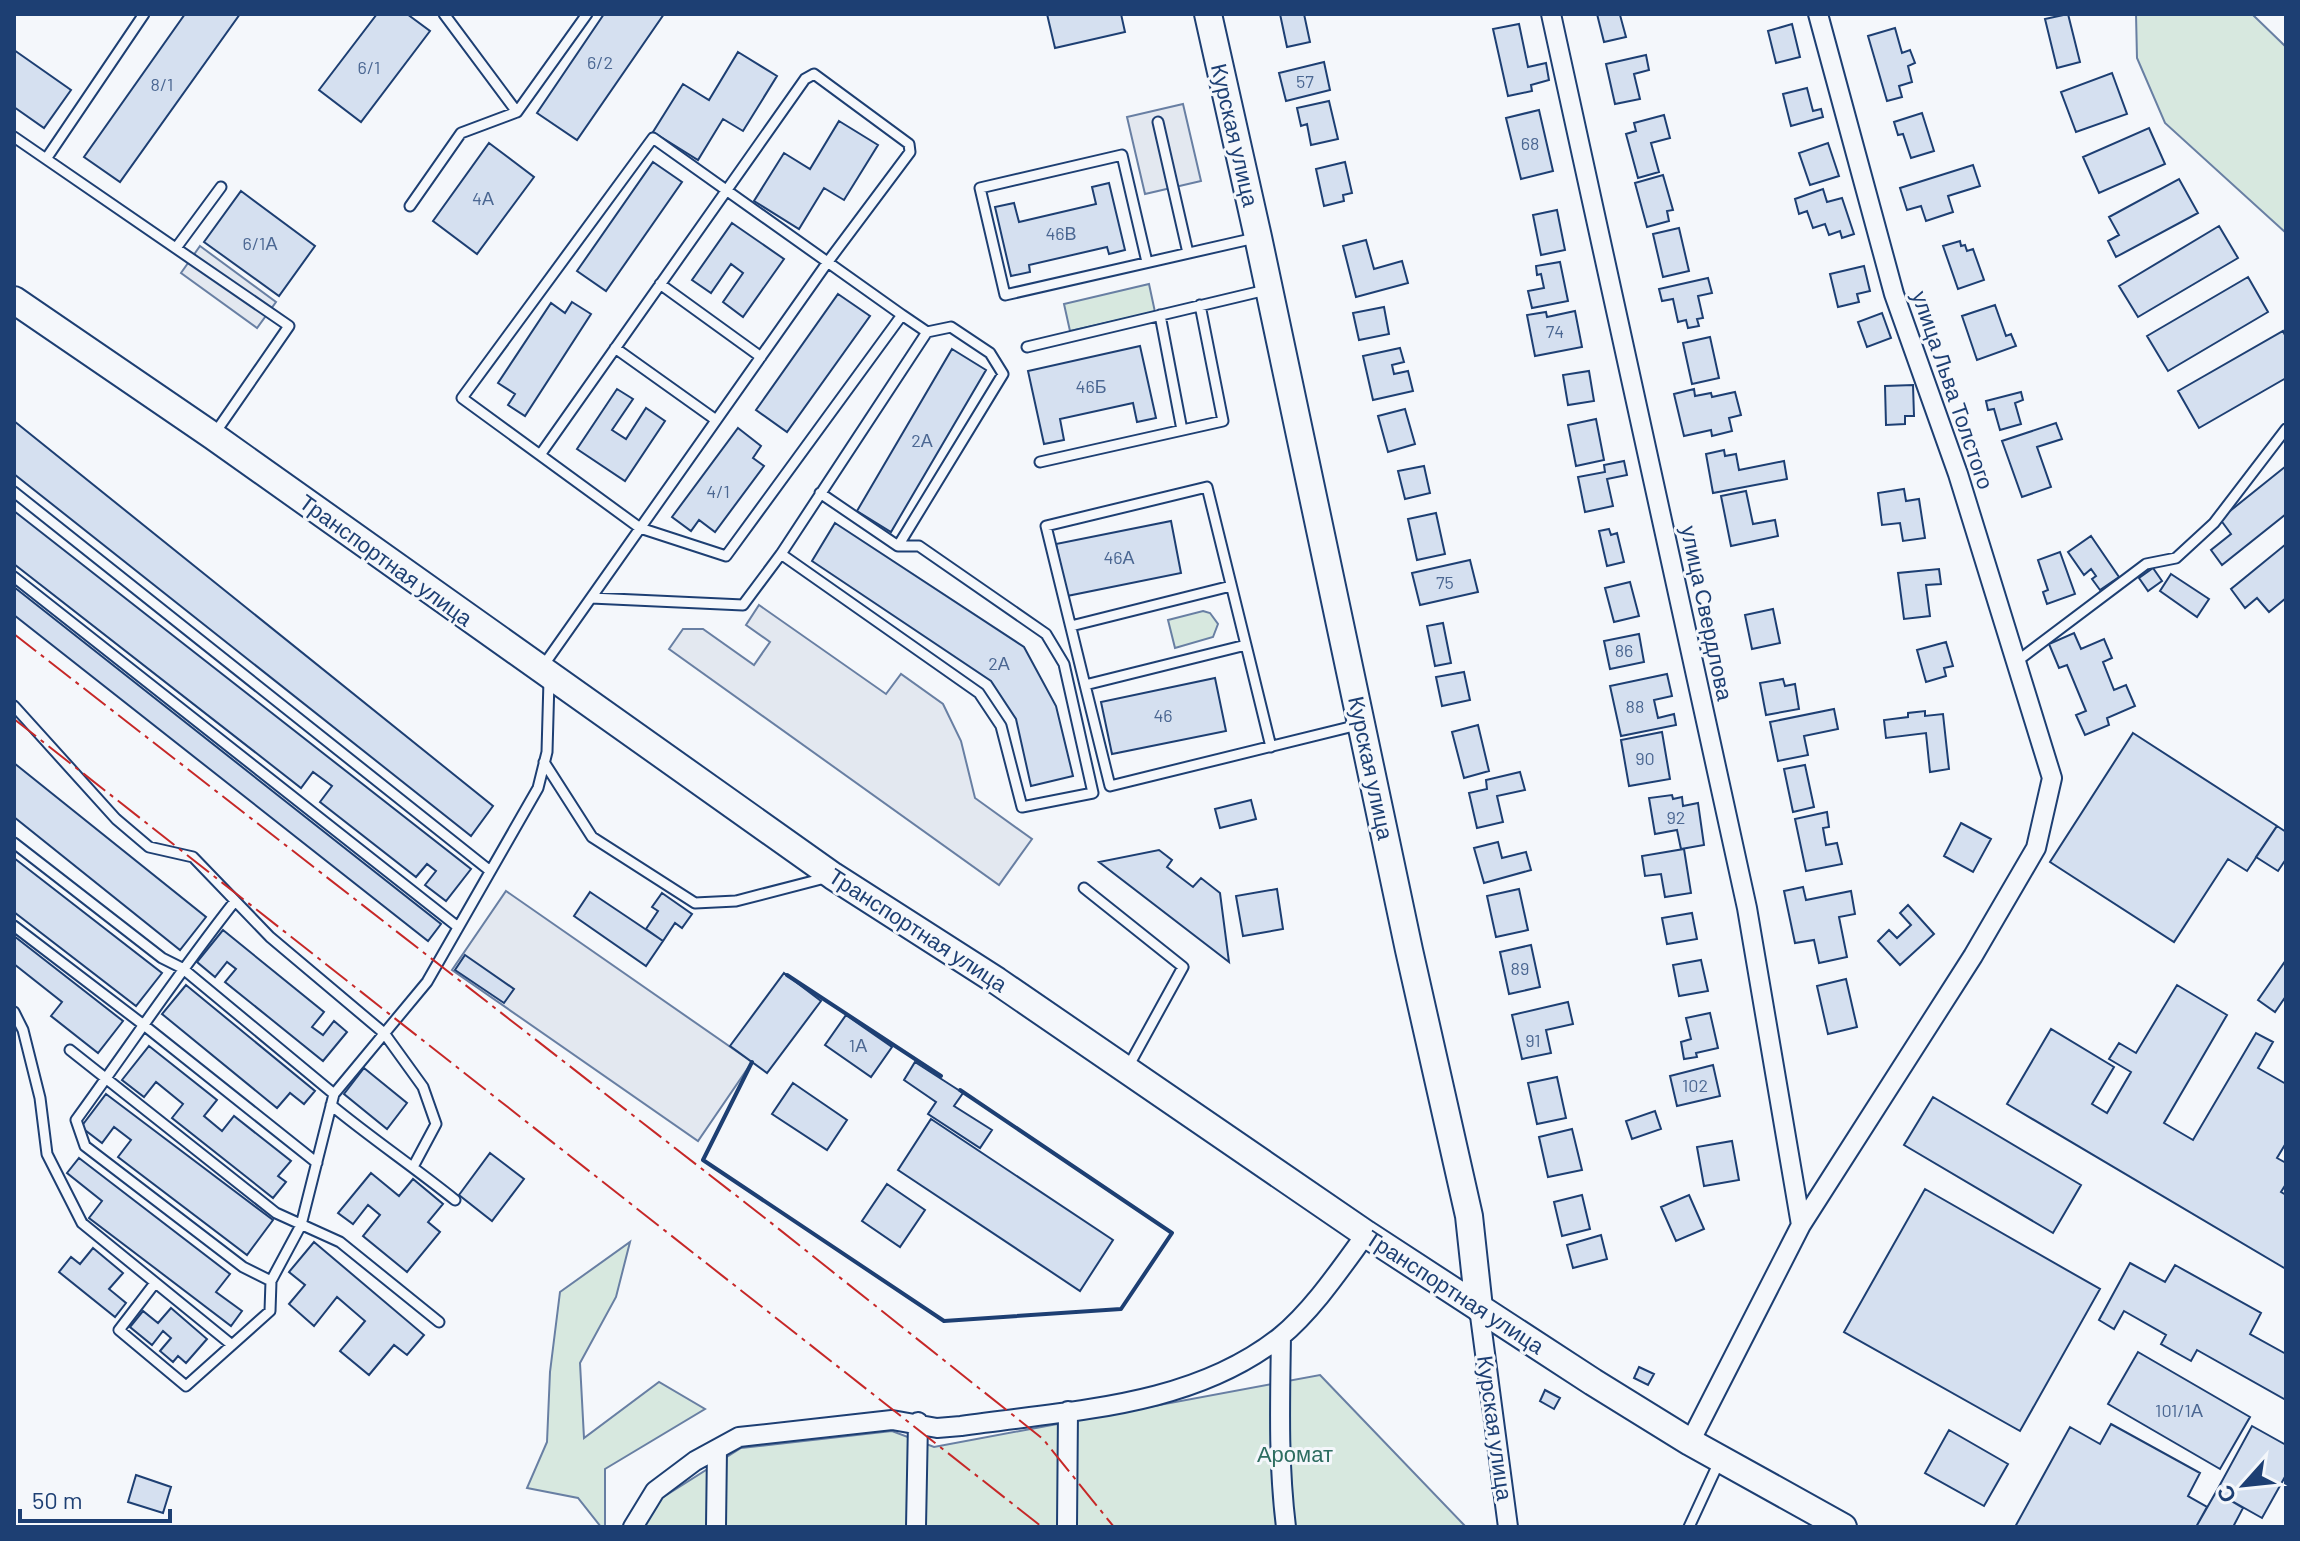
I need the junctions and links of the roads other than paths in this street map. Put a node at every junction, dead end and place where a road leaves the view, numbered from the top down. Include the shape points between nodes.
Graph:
1 (144, 14) edge
2 (444, 14) edge
3 (587, 14) edge
4 (1208, 14) edge
5 (1551, 14) edge
6 (1818, 14) edge
7 (517, 112) junction
8 (1158, 122) dead end
9 (14, 137) edge
10 (46, 159) junction
11 (221, 187) dead end
12 (726, 191) junction
13 (410, 206) dead end
14 (1258, 237) junction
15 (176, 248) junction
16 (1188, 253) junction
17 (1147, 262) junction
18 (827, 263) junction
19 (660, 284) junction
20 (1269, 289) junction
21 (14, 300) edge
22 (1200, 305) junction
23 (902, 315) junction
24 (1160, 315) junction
25 (927, 332) junction
26 (1027, 347) dead end
27 (615, 348) junction
28 (761, 357) junction
29 (716, 420) junction
30 (2286, 429) edge
31 (1182, 430) junction
32 (213, 436) junction
33 (540, 455) junction
34 (1040, 462) dead end
35 (14, 492) edge
36 (820, 493) junction
37 (640, 528) junction
38 (898, 546) junction
39 (781, 554) junction
40 (14, 577) edge
41 (1231, 586) junction
42 (591, 598) junction
43 (1071, 626) junction
44 (1246, 645) junction
45 (2016, 662) junction
46 (544, 674) junction
47 (1085, 685) junction
48 (14, 706) edge
49 (1361, 725) junction
50 (1271, 747) junction
51 (544, 762) junction
52 (14, 843) edge
53 (489, 870) junction
54 (833, 876) junction
55 (1084, 888) dead end
56 (235, 901) junction
57 (14, 926) edge
58 (458, 927) junction
59 (182, 968) junction
60 (14, 1012) edge
61 (145, 1026) junction
62 (384, 1033) junction
63 (70, 1050) dead end
64 (1127, 1070) junction
65 (107, 1078) junction
66 (334, 1094) junction
67 (331, 1105) junction
68 (317, 1163) junction
69 (413, 1167) junction
70 (455, 1200) dead end
71 (301, 1225) junction
72 (1801, 1225) junction
73 (1366, 1234) junction
74 (271, 1281) junction
75 (155, 1283) junction
76 (1479, 1308) junction
77 (439, 1322) dead end
78 (1281, 1336) junction
79 (232, 1345) junction
80 (1068, 1411) junction
81 (918, 1422) junction
82 (1690, 1442) junction
83 (717, 1449) junction
84 (1721, 1459) junction
85 (633, 1527) edge
86 (716, 1527) edge
87 (916, 1527) edge
88 (1067, 1527) edge
89 (1286, 1527) edge
90 (1508, 1527) edge
91 (1689, 1527) edge
92 (1843, 1527) edge

1 - 10 lane
2 - 7 lane
3 - 7 lane
4 - 14 main road, Курская улица
5 - 72 street, улица Свердлова via 1747,908
6 - 45 street, улица Льва Толстого via 1894,294 1958,474
7 - 13 lane via 461,133
8 - 16 lane
9 - 10 lane
10 - 15 lane
11 - 15 lane
12 - 18 lane
12 - 18 lane via 805,79 814,74 909,144 910,152
12 - 19 lane
12 - 33 lane via 653,138 462,398
14 - 16 lane
14 - 20 main road, Курская улица
15 - 32 lane via 289,326
16 - 17 lane
17 - 17 lane via 1005,295 980,188 1122,155
18 - 23 lane
18 - 28 lane
19 - 27 lane
19 - 28 lane
20 - 22 lane
20 - 49 main road, Курская улица
21 - 32 main road, Транспортная улица
22 - 24 lane
22 - 31 lane via 1223,421
23 - 25 lane
23 - 37 lane via 726,556
24 - 26 lane
24 - 31 lane
25 - 36 lane
25 - 38 lane via 951,327 990,353 1003,374
27 - 29 lane
27 - 33 lane
28 - 29 lane
29 - 37 lane
30 - 45 lane via 2214,523 2176,558 2146,564
31 - 34 lane
32 - 46 main road, Транспортная улица
33 - 37 lane
35 - 53 lane
36 - 38 lane
36 - 39 lane
37 - 42 lane
38 - 39 lane via 919,546 1046,634 1064,664 1093,793 1022,807 1001,726 979,693
39 - 42 lane via 743,605
40 - 58 lane
41 - 43 lane
41 - 43 lane via 1207,487 1046,526
41 - 44 lane
42 - 46 lane
43 - 47 lane
44 - 47 lane
44 - 50 lane
45 - 72 street, улица Льва Толстого via 2052,778 2036,848
46 - 51 lane
46 - 54 main road, Транспортная улица
47 - 50 lane via 1110,786
48 - 56 lane via 116,819 149,847 193,857
49 - 50 lane
49 - 76 main road, Курская улица via 1469,1216
51 - 53 lane via 538,788
51 - 54 lane via 592,837 695,903 736,901
52 - 59 lane
53 - 58 lane
54 - 64 main road, Транспортная улица
55 - 64 lane via 1183,967
56 - 59 lane
56 - 62 lane
57 - 61 lane
58 - 62 lane via 427,982
59 - 61 lane
59 - 66 lane
60 - 75 lane via 40,1098 47,1154 82,1223
61 - 65 lane
61 - 68 lane
62 - 66 lane
62 - 69 lane via 423,1087 436,1124
63 - 65 lane
64 - 73 main road, Транспортная улица
65 - 71 lane via 276,1213
65 - 74 lane via 76,1120 85,1146 243,1267
66 - 67 lane
67 - 68 lane
67 - 69 lane
68 - 71 lane
69 - 70 lane
71 - 74 lane
71 - 77 lane via 340,1242
72 - 82 street
73 - 76 main road, Транспортная улица
73 - 78 street via 1331,1283
74 - 79 lane via 270,1311
75 - 79 lane
75 - 79 lane via 119,1330 186,1386
76 - 82 main road, Транспортная улица
76 - 90 street, Курская улица
78 - 80 street via 1196,1385
78 - 89 street via 1280,1482
80 - 81 street via 937,1428
80 - 88 street
81 - 83 street via 762,1432
81 - 87 street
82 - 84 main road, Транспортная улица
83 - 85 street via 655,1491
83 - 86 street
84 - 91 lane
84 - 92 main road, Транспортная улица

